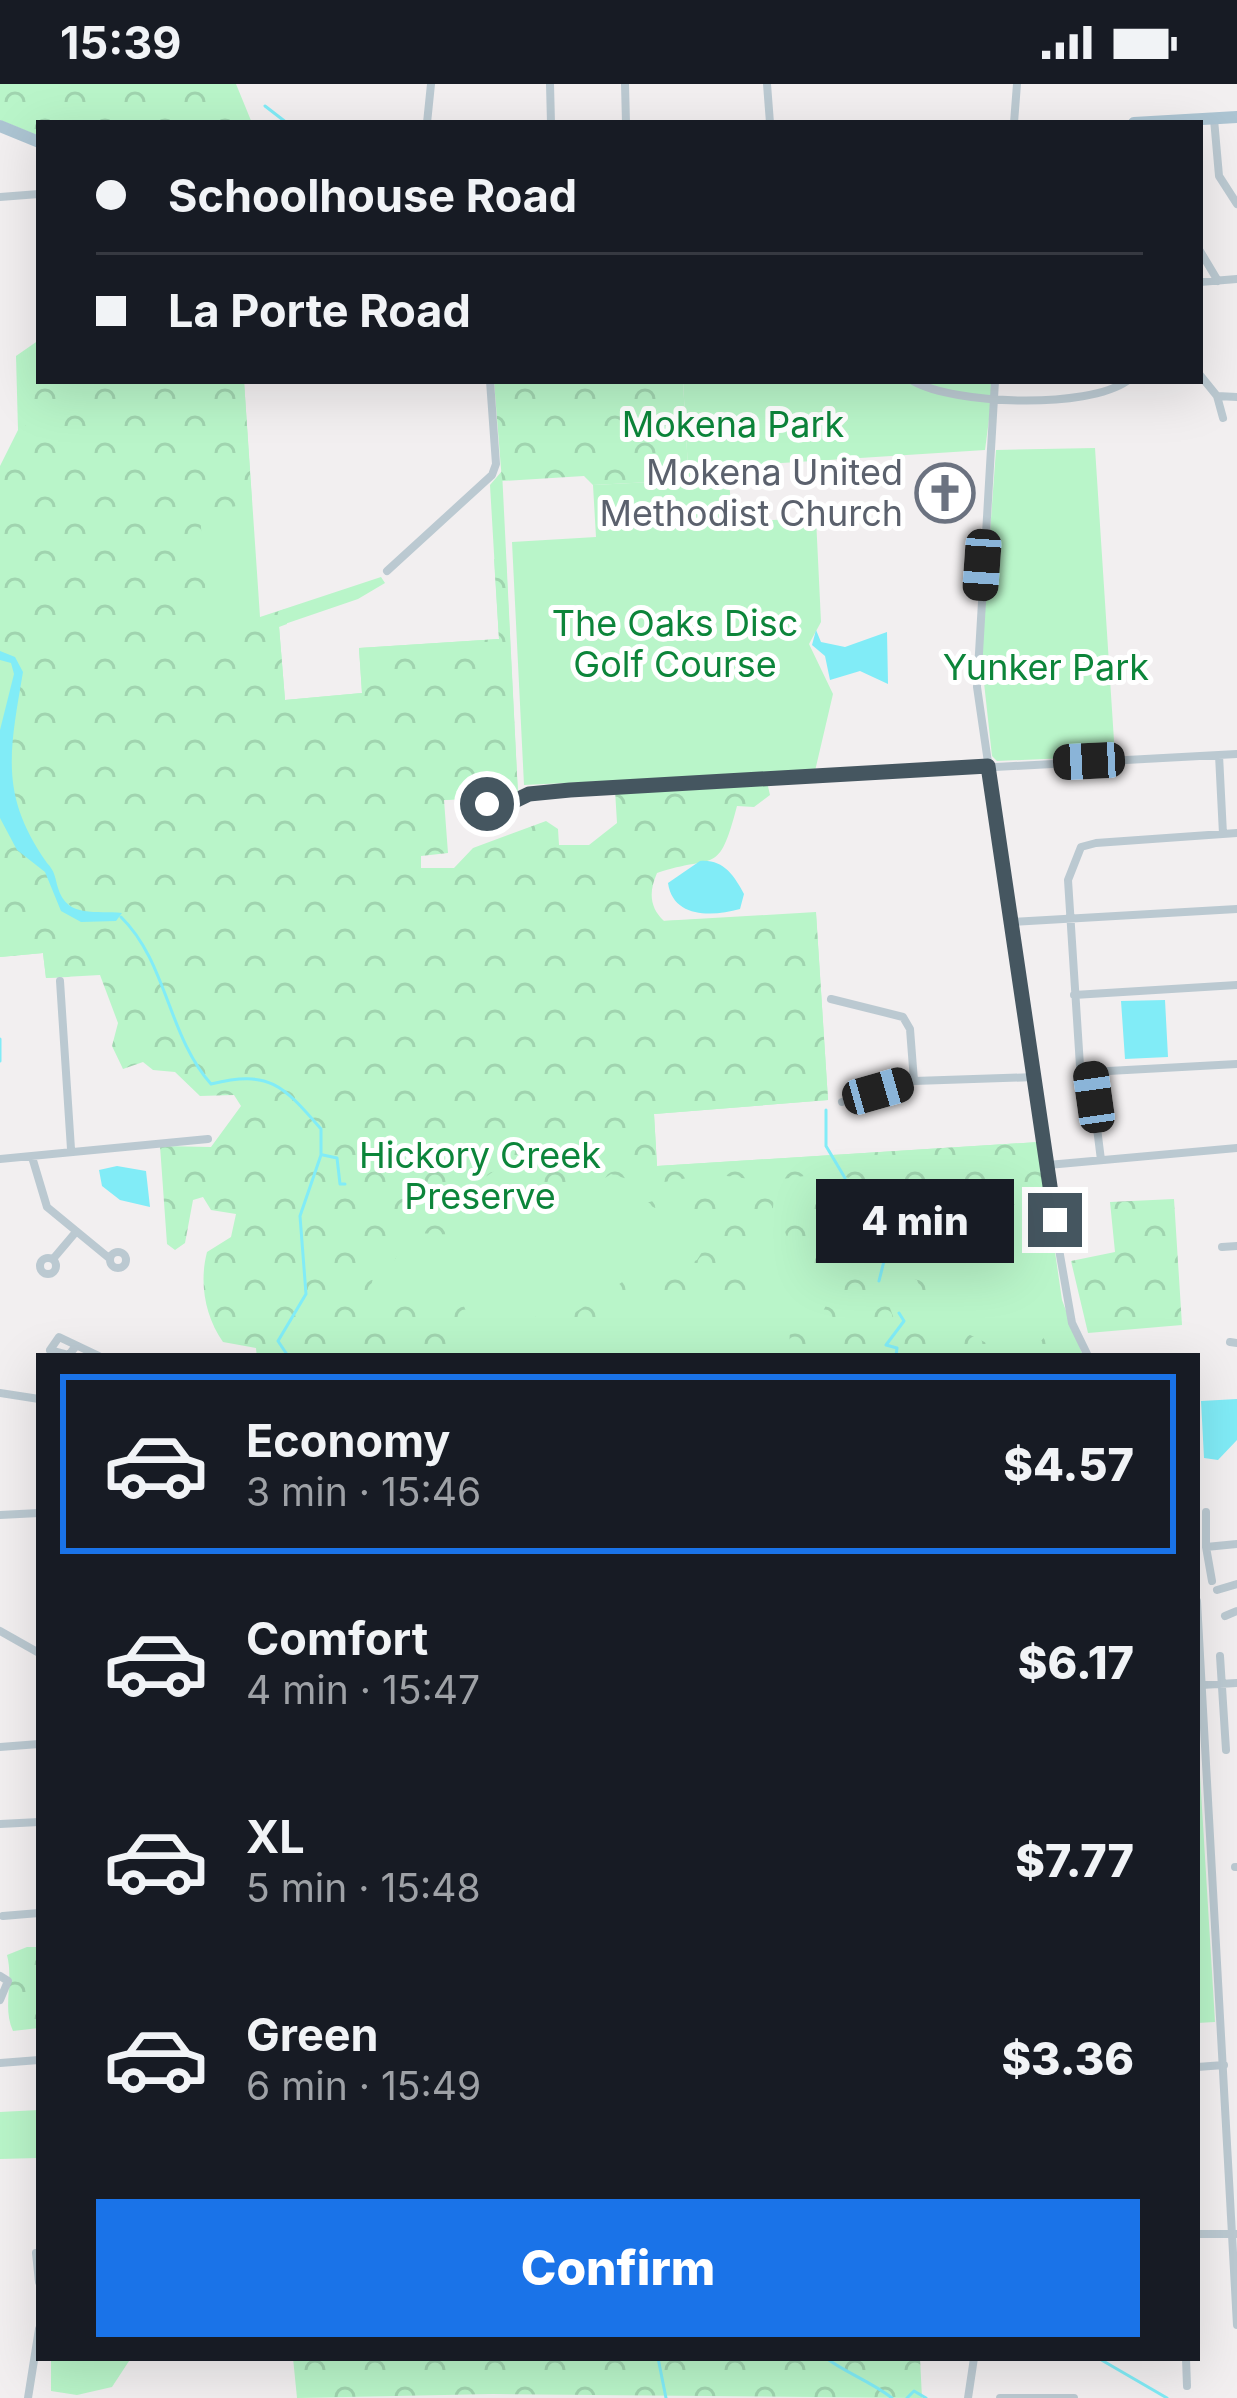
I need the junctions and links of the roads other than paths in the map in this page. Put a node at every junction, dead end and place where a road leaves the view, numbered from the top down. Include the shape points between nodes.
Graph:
1 (431, 84) edge
2 (550, 84) edge
3 (625, 84) edge
4 (767, 84) edge
5 (1017, 84) edge
6 (1237, 117) edge
7 (1214, 118) junction
8 (428, 120) edge
9 (551, 120) edge
10 (626, 120) edge
11 (770, 120) edge
12 (1014, 120) edge
13 (1182, 120) edge
14 (0, 127) edge
15 (36, 141) edge
16 (36, 194) edge
17 (0, 197) edge
18 (1237, 204) edge
19 (1203, 256) edge
20 (1237, 278) edge
21 (1218, 280) junction
22 (1203, 281) edge
23 (1203, 379) edge
24 (490, 384) edge
25 (920, 384) edge
26 (995, 384) edge
27 (1120, 384) edge
28 (1216, 395) junction
29 (1237, 397) edge
30 (993, 400) junction
31 (1223, 418) dead end
32 (387, 571) dead end
33 (1237, 754) edge
34 (1219, 755) junction
35 (988, 766) junction
36 (496, 810) dead end
37 (1237, 833) edge
38 (1223, 834) junction
39 (1237, 909) edge
40 (1070, 919) junction
41 (1012, 922) junction
42 (60, 981) dead end
43 (1237, 985) edge
44 (1074, 994) junction
45 (831, 999) dead end
46 (1237, 1064) edge
47 (1090, 1072) junction
48 (1035, 1077) junction
49 (914, 1081) junction
50 (842, 1102) dead end
51 (208, 1138) dead end
52 (1237, 1148) edge
53 (71, 1149) junction
54 (32, 1157) junction
55 (0, 1159) edge
56 (1101, 1160) junction
57 (1048, 1165) junction
58 (76, 1233) junction
59 (1237, 1246) edge
60 (1222, 1247) dead end
61 (109, 1258) dead end
62 (53, 1259) dead end
63 (75, 1347) dead end
64 (96, 1353) edge
65 (1087, 1353) edge
66 (0, 1393) edge
67 (36, 1399) edge
68 (1206, 1512) dead end
69 (36, 1513) edge
70 (0, 1515) edge
71 (1237, 1544) edge
72 (1206, 1547) junction
73 (1237, 1583) edge
74 (1237, 1611) edge
75 (1226, 1616) dead end
76 (0, 1630) edge
77 (36, 1649) edge
78 (1220, 1656) dead end
79 (1200, 1664) edge
80 (1237, 1683) edge
81 (1222, 1684) junction
82 (1201, 1685) junction
83 (36, 1744) edge
84 (0, 1747) edge
85 (1226, 1750) dead end
86 (36, 1822) edge
87 (0, 1824) edge
88 (36, 1912) edge
89 (3, 1916) edge
90 (0, 1976) edge
91 (0, 2000) edge
92 (36, 2060) edge
93 (0, 2062) edge
94 (1224, 2065) junction
95 (1200, 2067) edge
96 (1200, 2234) edge
97 (1235, 2234) edge
98 (1237, 2325) edge
99 (36, 2348) edge
100 (974, 2361) edge
101 (1186, 2361) edge
102 (1186, 2386) dead end
103 (28, 2398) edge
104 (968, 2398) edge
105 (1000, 2398) edge
106 (1074, 2398) edge

1 - 8 street
2 - 9 street
3 - 10 street
4 - 11 street
5 - 12 street
6 - 7 main road
7 - 13 main road
7 - 18 street via 1219,176
14 - 15 main road
16 - 17 street
19 - 21 street
20 - 21 street
21 - 22 street
23 - 28 street
24 - 32 street via 492,475
25 - 30 street
26 - 30 street
27 - 30 street
28 - 29 street
28 - 31 street
30 - 35 street via 976,645
33 - 34 street
34 - 35 street
34 - 38 street
35 - 36 street via 529,794
35 - 41 street
37 - 38 street
38 - 40 street via 1081,847 1068,880
39 - 40 street
40 - 41 street
40 - 44 street
41 - 48 street
42 - 53 street
43 - 44 street
44 - 47 street via 1080,1066
45 - 49 street via 904,1017
46 - 47 street
47 - 56 street
48 - 49 street
48 - 57 street
49 - 50 street
51 - 53 street
52 - 56 street
53 - 54 street
54 - 55 street
54 - 58 street via 41,1198
56 - 57 street
57 - 65 street via 1072,1323
58 - 61 street
58 - 62 street
59 - 60 street
63 - 64 street
66 - 67 street
68 - 72 street
69 - 70 street
71 - 72 street
72 - 73 street via 1215,1586
74 - 75 street
76 - 77 street
78 - 81 street
79 - 82 street
80 - 81 street
81 - 82 street
81 - 85 street
82 - 94 street
83 - 84 street
86 - 87 street
88 - 89 street
90 - 91 street via 8,1981
92 - 93 street
94 - 95 street
94 - 97 street
96 - 97 street
97 - 98 street
99 - 103 street
100 - 104 street
101 - 102 street
105 - 106 street

